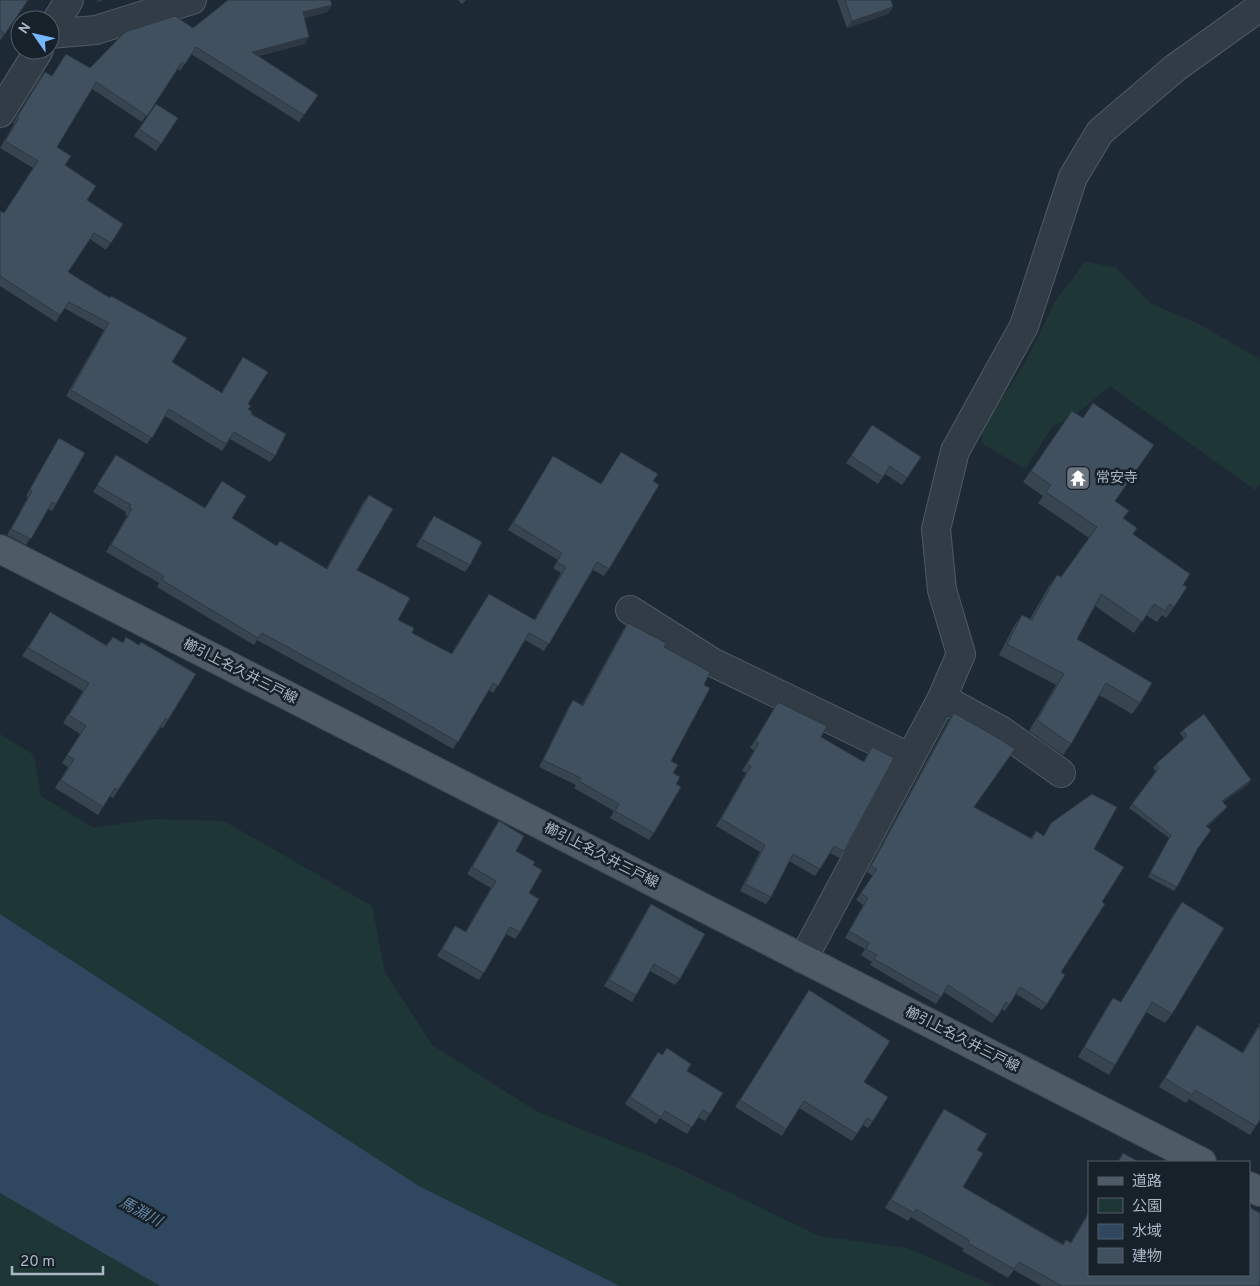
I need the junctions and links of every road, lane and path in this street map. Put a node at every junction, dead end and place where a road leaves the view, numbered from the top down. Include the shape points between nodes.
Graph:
1 (69, 0) edge
2 (192, 0) edge
3 (1260, 7) edge
4 (60, 16) edge
5 (60, 32) edge
6 (33, 60) edge
7 (0, 112) edge
8 (0, 550) edge
9 (630, 610) dead end
10 (942, 698) junction
11 (909, 758) junction
12 (1061, 773) dead end
13 (802, 959) junction
14 (1200, 1161) edge

1 - 4 street
2 - 5 street via 96,30
3 - 10 street via 1175,68 1100,132 1073,177 1024,326 955,451 936,528 942,590 961,654
6 - 7 street
8 - 13 main road, 櫛引上名久井三戸線
9 - 11 street via 712,662
10 - 11 street
10 - 12 street via 1002,731
11 - 13 street
13 - 14 main road, 櫛引上名久井三戸線

